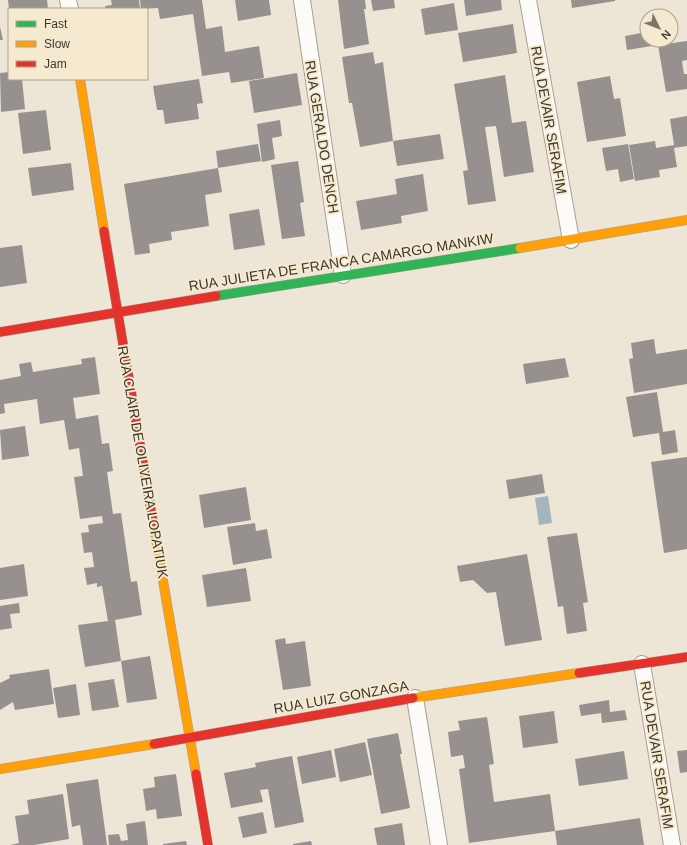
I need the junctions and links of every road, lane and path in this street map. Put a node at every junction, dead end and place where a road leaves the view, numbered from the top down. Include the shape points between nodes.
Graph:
1 (302, 0) edge
2 (528, 0) edge
3 (80, 80) edge
4 (687, 220) edge
5 (571, 240) junction
6 (343, 275) junction
7 (117, 313) junction
8 (0, 332) edge
9 (687, 657) edge
10 (642, 664) junction
11 (415, 698) junction
12 (190, 738) junction
13 (0, 769) edge
14 (208, 845) edge
15 (439, 845) edge
16 (672, 845) edge

1 - 6 street, RUA GERALDO DENCH
2 - 5 street, RUA DEVAIR SERAFIM
3 - 7 street, RUA CLAIR DE OLIVEIRA LOPATIUK
4 - 5 street, RUA JULIETA DE FRANCA CAMARGO MANKIW
5 - 6 street, RUA JULIETA DE FRANCA CAMARGO MANKIW
6 - 7 street, RUA JULIETA DE FRANCA CAMARGO MANKIW
7 - 8 street, RUA JULIETA DE FRANCA CAMARGO MANKIW
7 - 12 street, RUA CLAIR DE OLIVEIRA LOPATIUK
9 - 10 street, RUA LUIZ GONZAGA
10 - 11 street, RUA LUIZ GONZAGA
10 - 16 street, RUA DEVAIR SERAFIM
11 - 12 street, RUA LUIZ GONZAGA
11 - 15 street
12 - 13 street, RUA LUIZ GONZAGA
12 - 14 street, RUA CLAIR DE OLIVEIRA LOPATIUK

